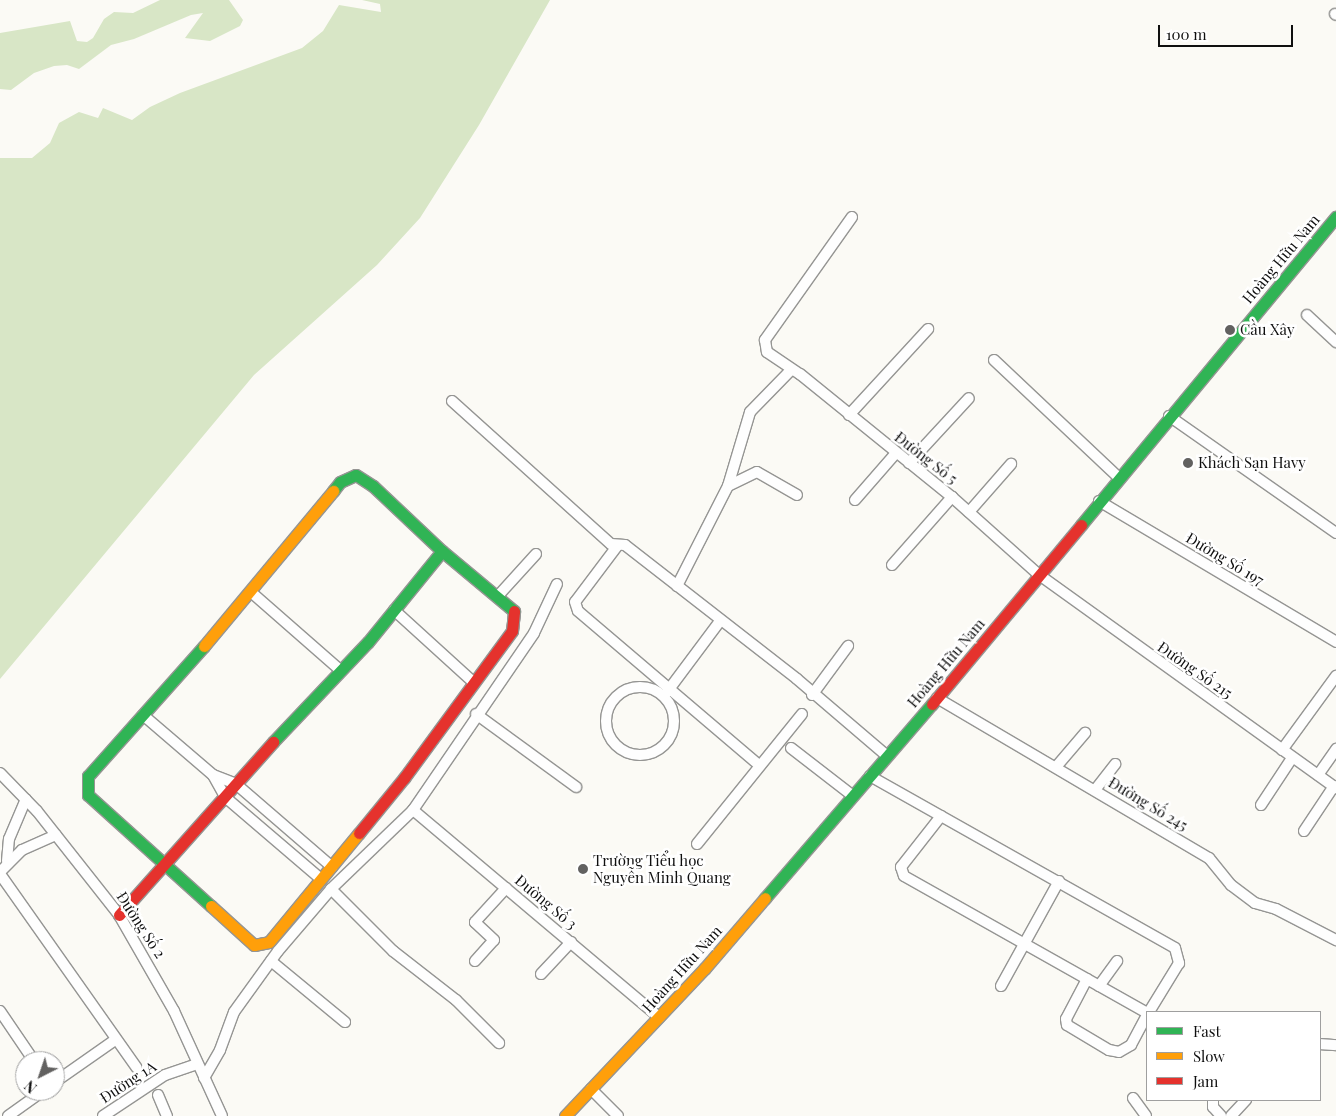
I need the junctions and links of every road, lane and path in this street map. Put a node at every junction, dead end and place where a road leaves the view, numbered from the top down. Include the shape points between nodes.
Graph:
1 (1336, 216) edge
2 (852, 217) dead end
3 (1307, 315) dead end
4 (928, 329) dead end
5 (1336, 342) edge
6 (994, 360) dead end
7 (791, 370) junction
8 (970, 398) dead end
9 (452, 401) dead end
10 (849, 415) junction
11 (1169, 416) junction
12 (896, 454) junction
13 (908, 463) junction
14 (1011, 464) dead end
15 (1118, 477) junction
16 (728, 486) junction
17 (797, 495) dead end
18 (952, 497) junction
19 (855, 500) dead end
20 (1099, 501) junction
21 (969, 512) junction
22 (1336, 533) edge
23 (618, 545) junction
24 (442, 551) junction
25 (536, 554) dead end
26 (892, 565) dead end
27 (1038, 574) junction
28 (557, 584) dead end
29 (677, 586) junction
30 (251, 592) junction
31 (497, 597) junction
32 (394, 610) junction
33 (720, 621) junction
34 (1336, 642) edge
35 (848, 646) dead end
36 (340, 670) junction
37 (1336, 676) edge
38 (473, 682) junction
39 (670, 688) junction
40 (812, 694) junction
41 (663, 697) junction
42 (937, 698) junction
43 (476, 714) junction
44 (802, 714) dead end
45 (143, 715) junction
46 (1085, 733) dead end
47 (791, 748) dead end
48 (1336, 749) edge
49 (1282, 750) junction
50 (887, 756) junction
51 (1292, 758) junction
52 (1115, 764) dead end
53 (759, 766) junction
54 (1056, 767) junction
55 (0, 773) edge
56 (214, 775) junction
57 (1318, 775) junction
58 (870, 776) junction
59 (236, 784) junction
60 (576, 787) dead end
61 (1335, 787) edge
62 (1095, 790) junction
63 (853, 796) junction
64 (225, 797) junction
65 (26, 799) junction
66 (1261, 805) dead end
67 (413, 810) junction
68 (941, 816) junction
69 (1304, 831) dead end
70 (56, 835) junction
71 (697, 844) dead end
72 (7, 861) junction
73 (165, 864) junction
74 (332, 867) junction
75 (0, 873) edge
76 (321, 879) junction
77 (1058, 881) junction
78 (506, 888) junction
79 (331, 889) junction
80 (119, 916) junction
81 (1336, 940) edge
82 (571, 942) junction
83 (1024, 943) junction
84 (271, 961) junction
85 (1117, 961) dead end
86 (475, 962) dead end
87 (541, 974) dead end
88 (1087, 979) junction
89 (1001, 986) dead end
90 (1099, 986) junction
91 (0, 1010) edge
92 (1149, 1011) edge
93 (1146, 1012) edge
94 (659, 1017) junction
95 (1146, 1017) edge
96 (345, 1022) dead end
97 (115, 1040) junction
98 (499, 1043) dead end
99 (1321, 1044) edge
100 (1336, 1045) edge
101 (27, 1051) edge
102 (197, 1064) junction
103 (137, 1068) dead end
104 (65, 1075) edge
105 (204, 1078) junction
106 (591, 1090) junction
107 (158, 1095) dead end
108 (1133, 1098) dead end
109 (29, 1101) edge
110 (1213, 1101) edge
111 (1245, 1101) edge
112 (8, 1116) edge
113 (103, 1116) edge
114 (167, 1116) edge
115 (222, 1116) edge
116 (565, 1116) edge
117 (618, 1116) edge
118 (1146, 1116) edge
119 (1221, 1116) edge
120 (1230, 1116) edge

1 - 11 street, Hoàng Hữu Nam
2 - 7 street, Đường Số 5 via 765,340 767,352
3 - 5 street
4 - 10 street
6 - 15 street
7 - 10 street, Đường Số 5
7 - 16 street via 750,412
8 - 13 street
9 - 23 street via 611,544
10 - 12 street, Đường Số 5
11 - 15 street, Hoàng Hữu Nam
11 - 22 street
12 - 13 street, Đường Số 5
12 - 19 street
13 - 18 street, Đường Số 5
14 - 21 street
15 - 20 street, Hoàng Hữu Nam
16 - 17 street via 757,472
16 - 29 street
18 - 21 street, Đường Số 5
18 - 26 street
20 - 27 street, Hoàng Hữu Nam
20 - 34 street, Đường Số 197
21 - 27 street, Đường Số 5
23 - 29 street via 625,545
23 - 39 street via 575,602 578,611
24 - 30 street via 373,486 356,475 340,482
24 - 31 street
24 - 32 street
25 - 31 street
27 - 42 street, Hoàng Hữu Nam
27 - 49 street, Đường Số 215
28 - 43 street via 534,633
29 - 33 street
30 - 36 street
30 - 45 street
31 - 38 street via 515,612 512,631
32 - 36 street
32 - 38 street
33 - 39 street
33 - 40 street via 771,658
35 - 40 street
36 - 59 street
37 - 49 street
38 - 74 street via 404,778
39 - 41 street
39 - 53 street
40 - 50 street
41 - 41 street via 639,687 615,698 606,722 616,746 641,756 665,745 674,721
42 - 50 street, Hoàng Hữu Nam
42 - 54 street, Đường Số 245
43 - 60 street
43 - 67 street
44 - 53 street
45 - 56 street
45 - 73 street via 88,776 86,783 88,796
46 - 54 street
47 - 63 street
48 - 57 street
49 - 51 street, Đường Số 215
50 - 58 street, Hoàng Hữu Nam
51 - 57 street, Đường Số 215
51 - 66 street
52 - 62 street
53 - 71 street
54 - 62 street, Đường Số 245
55 - 65 street, Đường Số 2
56 - 59 street
56 - 64 street
57 - 61 street, Đường Số 215
58 - 63 street, Hoàng Hữu Nam
58 - 68 street
59 - 64 street
59 - 74 street
61 - 69 street
62 - 81 street, Đường Số 245 via 1209,858 1231,886 1255,902 1276,909
63 - 94 street, Hoàng Hữu Nam
64 - 73 street
64 - 76 street
65 - 70 street, Đường Số 2
65 - 72 street via 10,839
67 - 78 street, Đường Số 3
67 - 79 street
68 - 77 street
68 - 83 street via 902,867 904,876
70 - 72 street
70 - 80 street, Đường Số 2
72 - 75 street
73 - 76 street via 254,946 269,942
73 - 80 street
74 - 76 street
75 - 97 street
77 - 83 street
77 - 92 street via 1175,948 1179,963
78 - 82 street, Đường Số 3
78 - 86 street via 475,922 494,940
79 - 84 street
79 - 98 street via 392,951 456,1000
80 - 102 street, Đường Số 2 via 153,970
82 - 87 street
82 - 94 street, Đường Số 3
83 - 88 street
83 - 89 street
84 - 96 street
84 - 105 street via 234,1012
85 - 90 street
88 - 90 street
88 - 95 street via 1066,1019 1067,1025 1108,1050 1119,1052 1131,1045
90 - 93 street
91 - 101 street
94 - 106 street, Hoàng Hữu Nam
97 - 103 street
97 - 104 street
99 - 100 street
102 - 105 street, Đường Số 2
102 - 113 street, Đường 1A via 165,1075
105 - 115 street, Đường Số 2
106 - 116 street, Hoàng Hữu Nam
106 - 117 street
107 - 114 street
108 - 118 street
109 - 112 street
110 - 119 street via 1213,1107
111 - 120 street

